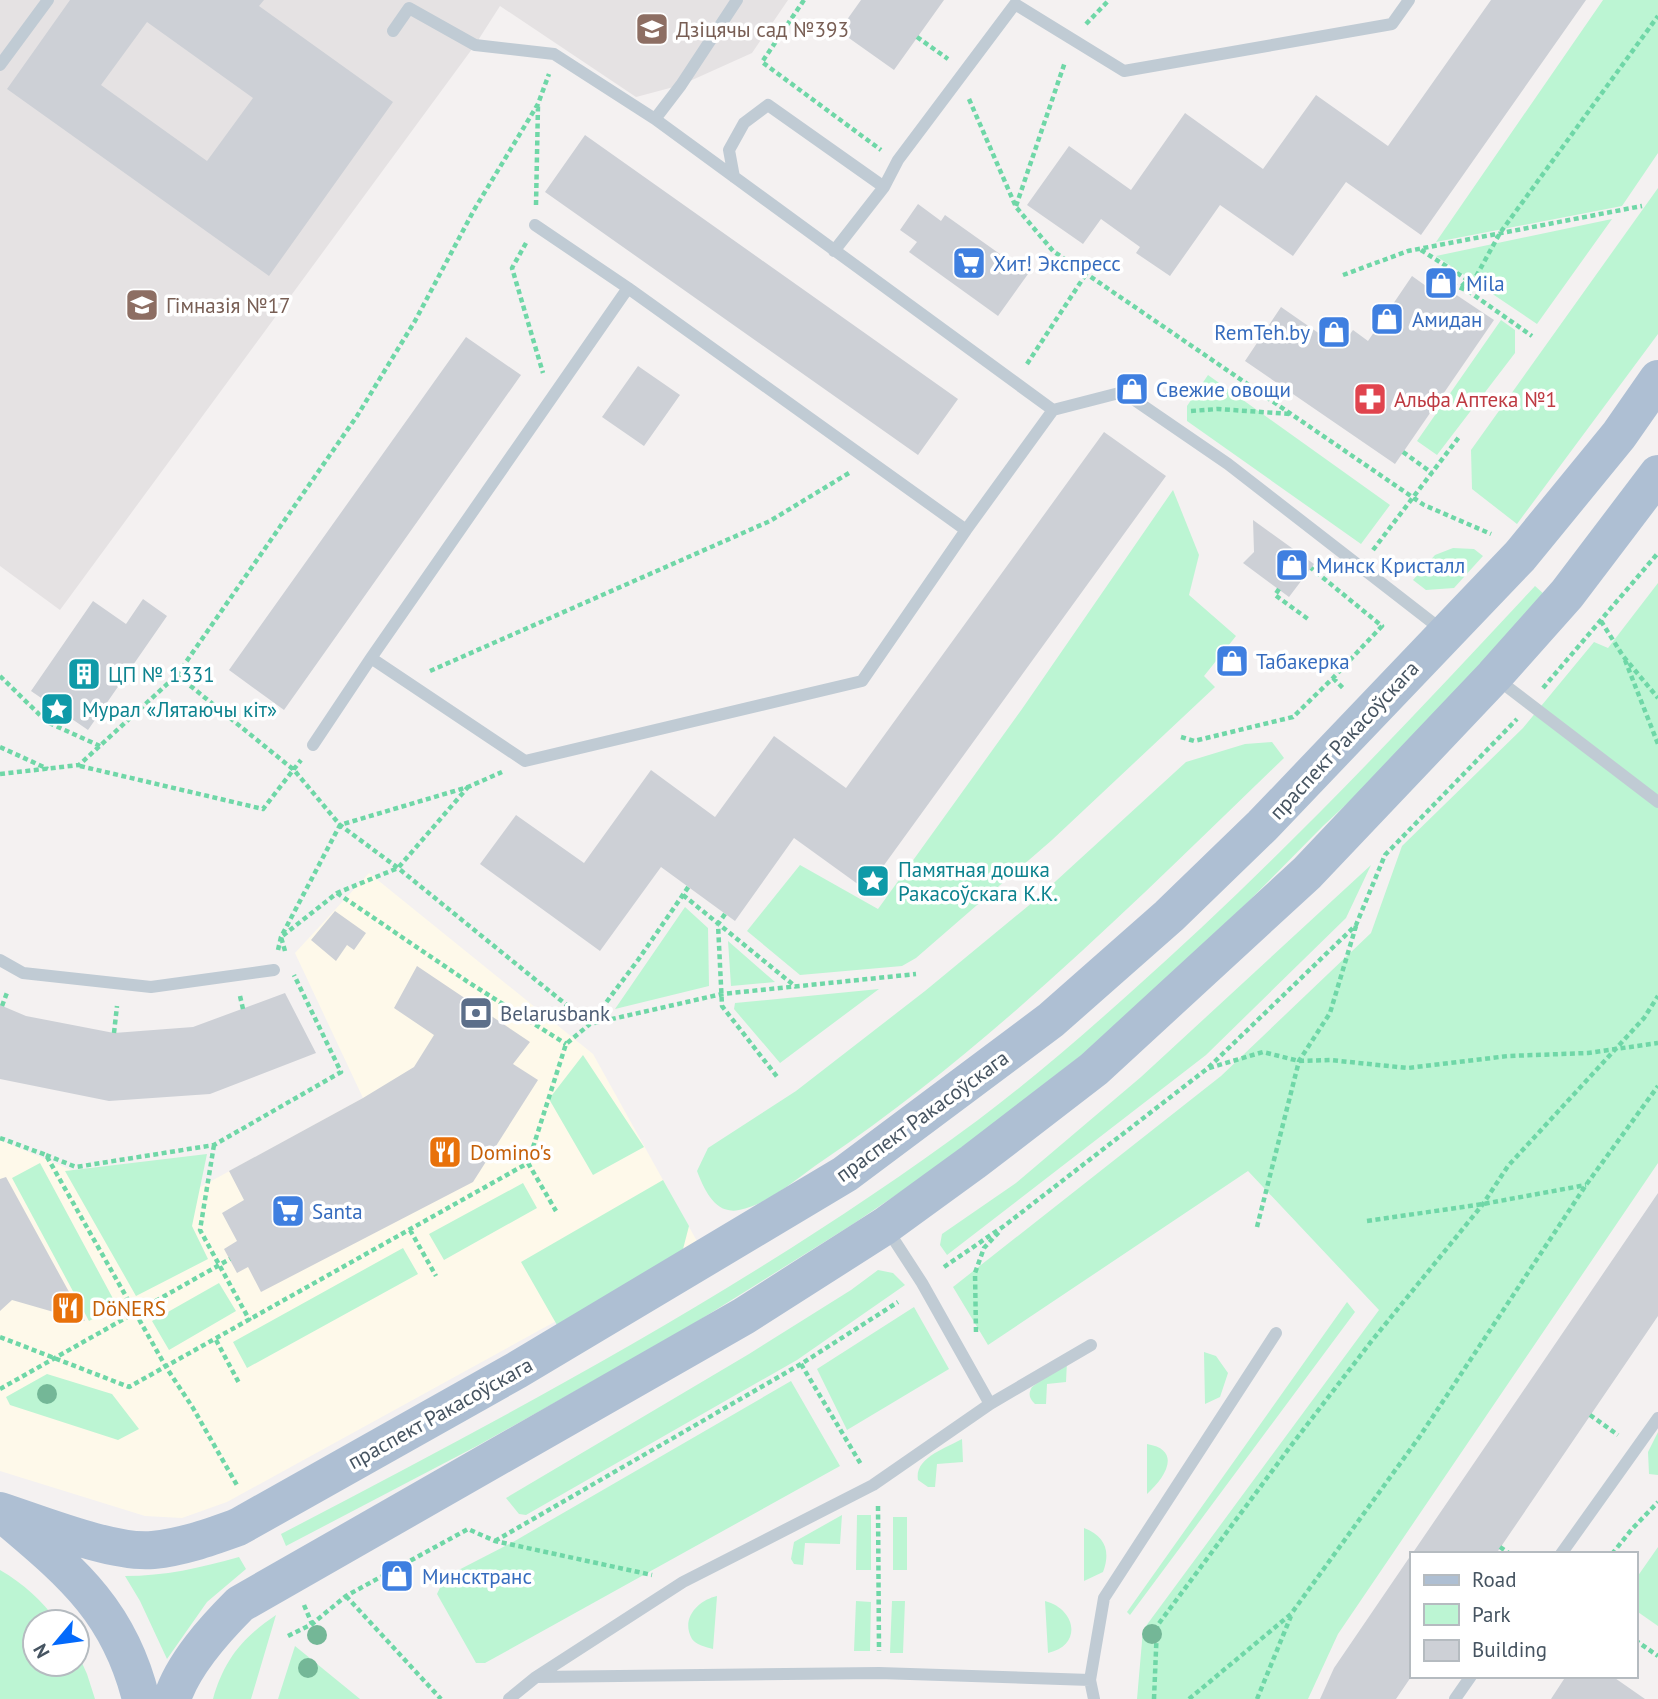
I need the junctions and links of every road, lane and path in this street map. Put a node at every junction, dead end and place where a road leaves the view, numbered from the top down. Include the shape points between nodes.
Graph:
1 (48, 0) edge
2 (737, 0) edge
3 (804, 0) edge
4 (1110, 0) edge
5 (1409, 0) edge
6 (1016, 2) edge
7 (404, 4) edge
8 (1658, 16) edge
9 (393, 31) dead end
10 (917, 37) dead end
11 (1073, 39) junction
12 (952, 61) dead end
13 (0, 65) edge
14 (960, 78) junction
15 (655, 118) junction
16 (885, 153) dead end
17 (734, 177) junction
18 (884, 187) junction
19 (1642, 206) dead end
20 (1016, 207) junction
21 (535, 225) dead end
22 (1500, 233) junction
23 (1420, 249) junction
24 (834, 251) junction
25 (1086, 274) junction
26 (1343, 275) dead end
27 (1452, 284) dead end
28 (1461, 287) junction
29 (628, 288) junction
30 (1468, 291) junction
31 (1532, 336) dead end
32 (1026, 365) dead end
33 (1658, 379) edge
34 (1053, 410) junction
35 (1292, 414) junction
36 (1156, 415) junction
37 (1459, 437) dead end
38 (1403, 452) dead end
39 (867, 461) junction
40 (1432, 473) junction
41 (1658, 474) edge
42 (1415, 497) junction
43 (965, 530) junction
44 (1495, 536) dead end
45 (1658, 553) edge
46 (1370, 554) dead end
47 (1311, 568) dead end
48 (1279, 589) dead end
49 (1308, 618) dead end
50 (1601, 621) junction
51 (1446, 633) junction
52 (1623, 656) junction
53 (371, 658) junction
54 (177, 675) dead end
55 (0, 676) edge
56 (1494, 677) junction
57 (405, 682) junction
58 (1658, 698) edge
59 (1529, 705) junction
60 (1181, 737) dead end
61 (1658, 744) edge
62 (313, 745) joint
63 (100, 746) dead end
64 (0, 747) edge
65 (525, 761) junction
66 (79, 765) dead end
67 (49, 769) dead end
68 (294, 770) junction
69 (468, 787) junction
70 (1658, 802) edge
71 (340, 825) junction
72 (398, 868) junction
73 (689, 886) dead end
74 (337, 893) junction
75 (683, 895) junction
76 (725, 914) dead end
77 (718, 924) junction
78 (1356, 925) junction
79 (281, 937) junction
80 (288, 958) dead end
81 (0, 960) edge
82 (291, 969) dead end
83 (274, 970) joint
84 (916, 974) dead end
85 (796, 988) junction
86 (722, 994) junction
87 (1658, 996) edge
88 (590, 1024) junction
89 (1658, 1042) edge
90 (566, 1044) junction
91 (1615, 1050) junction
92 (1299, 1061) junction
93 (1208, 1068) junction
94 (778, 1078) dead end
95 (1658, 1086) edge
96 (0, 1138) edge
97 (214, 1145) junction
98 (46, 1154) junction
99 (528, 1163) junction
100 (1586, 1185) junction
101 (1483, 1204) junction
102 (556, 1211) dead end
103 (1367, 1221) dead end
104 (885, 1226) junction
105 (1004, 1226) junction
106 (1256, 1227) dead end
107 (410, 1230) junction
108 (230, 1259) dead end
109 (219, 1265) junction
110 (944, 1267) dead end
111 (436, 1276) dead end
112 (898, 1302) dead end
113 (135, 1313) junction
114 (250, 1321) junction
115 (1276, 1333) dead end
116 (0, 1337) edge
117 (216, 1340) junction
118 (1091, 1345) dead end
119 (55, 1358) junction
120 (801, 1364) junction
121 (166, 1367) junction
122 (975, 1380) junction
123 (239, 1383) dead end
124 (0, 1389) edge
125 (989, 1404) junction
126 (1590, 1415) dead end
127 (1658, 1418) edge
128 (1625, 1440) dead end
129 (873, 1485) junction
130 (244, 1496) dead end
131 (1658, 1502) edge
132 (0, 1512) edge
133 (495, 1541) junction
134 (1500, 1547) dead end
135 (1507, 1552) edge
136 (1562, 1552) edge
137 (1614, 1552) edge
138 (683, 1582) junction
139 (346, 1596) junction
140 (304, 1605) dead end
141 (1292, 1614) junction
142 (312, 1624) junction
143 (288, 1636) dead end
144 (1637, 1641) edge
145 (1658, 1656) edge
146 (879, 1674) junction
147 (536, 1678) junction
148 (1470, 1678) edge
149 (1090, 1680) junction
150 (141, 1699) edge
151 (172, 1699) edge
152 (441, 1699) edge
153 (509, 1699) edge
154 (1094, 1699) edge
155 (1154, 1699) edge
156 (1189, 1699) edge
157 (1257, 1699) edge
158 (1455, 1699) edge

1 - 13 lane
2 - 15 lane
3 - 16 path via 762,62
4 - 11 path
5 - 11 lane via 1392,24 1125,71
6 - 11 lane
6 - 14 lane
7 - 9 lane
7 - 15 lane via 475,45 554,54
8 - 22 path
10 - 12 path
11 - 20 path
14 - 18 lane via 898,160
14 - 20 path
15 - 17 lane
17 - 18 lane via 729,150 744,123 768,105
17 - 24 lane
18 - 24 lane
19 - 22 path
20 - 25 path via 1053,251
21 - 29 lane
22 - 23 path
22 - 30 path
23 - 26 path
23 - 28 path via 1468,280
24 - 34 lane
25 - 32 path
25 - 35 path
27 - 28 path
28 - 30 path
29 - 39 lane
29 - 53 lane
30 - 31 path
33 - 51 main road, праспект Ракасоўскага via 1619,435 1520,556
34 - 36 lane via 1123,392
34 - 43 lane
35 - 36 path via 1218,409
35 - 42 path
36 - 51 lane via 1228,464
37 - 40 path
38 - 40 path
39 - 43 lane
39 - 57 path via 770,521
40 - 42 path
41 - 56 main road via 1567,594
42 - 44 path
42 - 46 path
43 - 65 lane via 862,681
45 - 50 path
47 - 60 path via 1382,626 1293,717 1194,741
48 - 49 path via 1275,595
50 - 52 path
50 - 59 path
51 - 132 main road, праспект Ракасоўскага via 1262,826 1061,1012 845,1174 799,1202 517,1370 237,1527 194,1543 151,1550 114,1546
52 - 58 path
52 - 61 path
53 - 57 lane
53 - 62 lane
54 - 68 path
55 - 63 path via 47,722
56 - 59 lane
56 - 104 main road via 1307,873 1094,1069
57 - 65 lane
59 - 70 lane
59 - 78 path via 1385,855
62 - 68 path
64 - 67 path
65 - 69 path
66 - 68 path via 263,809
68 - 71 path
69 - 71 path
69 - 72 path
71 - 72 path
71 - 79 path
72 - 74 path
72 - 88 path
73 - 75 path
74 - 79 path
74 - 90 path
75 - 77 path
75 - 88 path
76 - 77 path
77 - 85 path
77 - 86 path
78 - 92 path via 1330,1013
78 - 93 path
79 - 80 path
79 - 83 path
81 - 83 lane via 23,973 151,987
82 - 97 path via 341,1072
84 - 85 path
85 - 86 path
86 - 88 path
86 - 94 path via 722,1006
87 - 91 path
88 - 90 path
89 - 91 path
90 - 99 path
91 - 92 path via 1408,1068
91 - 101 path via 1508,1166
92 - 93 path via 1264,1052
92 - 106 path
93 - 105 path
95 - 100 path
96 - 98 path
97 - 98 path via 76,1167
97 - 109 path via 200,1230
98 - 113 path
99 - 102 path
99 - 107 path
100 - 101 path
100 - 141 path via 1420,1436
101 - 103 path
101 - 155 path via 1298,1436 1157,1626
104 - 122 lane
104 - 151 main road via 744,1316 240,1604 194,1658
105 - 110 path
105 - 122 path via 984,1248 975,1273
107 - 111 path
107 - 114 path
108 - 109 path
109 - 113 path
109 - 114 path
112 - 120 path
113 - 119 path
113 - 121 path
114 - 117 path
115 - 149 lane via 1104,1598
116 - 119 path
117 - 121 path
117 - 123 path
118 - 125 lane
119 - 121 path via 130,1387
119 - 124 path
120 - 129 path
120 - 133 path
121 - 130 path
122 - 125 lane
125 - 129 lane
126 - 128 path
127 - 136 lane
129 - 138 lane
129 - 146 path via 878,1503
131 - 137 path
132 - 150 main road via 88,1591 115,1630
133 - 138 path
133 - 139 path via 468,1529
134 - 135 path
138 - 147 lane
139 - 142 path
139 - 152 path
140 - 142 path
141 - 156 path
141 - 157 path
142 - 143 path
144 - 145 path
146 - 147 lane
146 - 149 lane
147 - 153 lane
148 - 158 lane
149 - 154 lane

